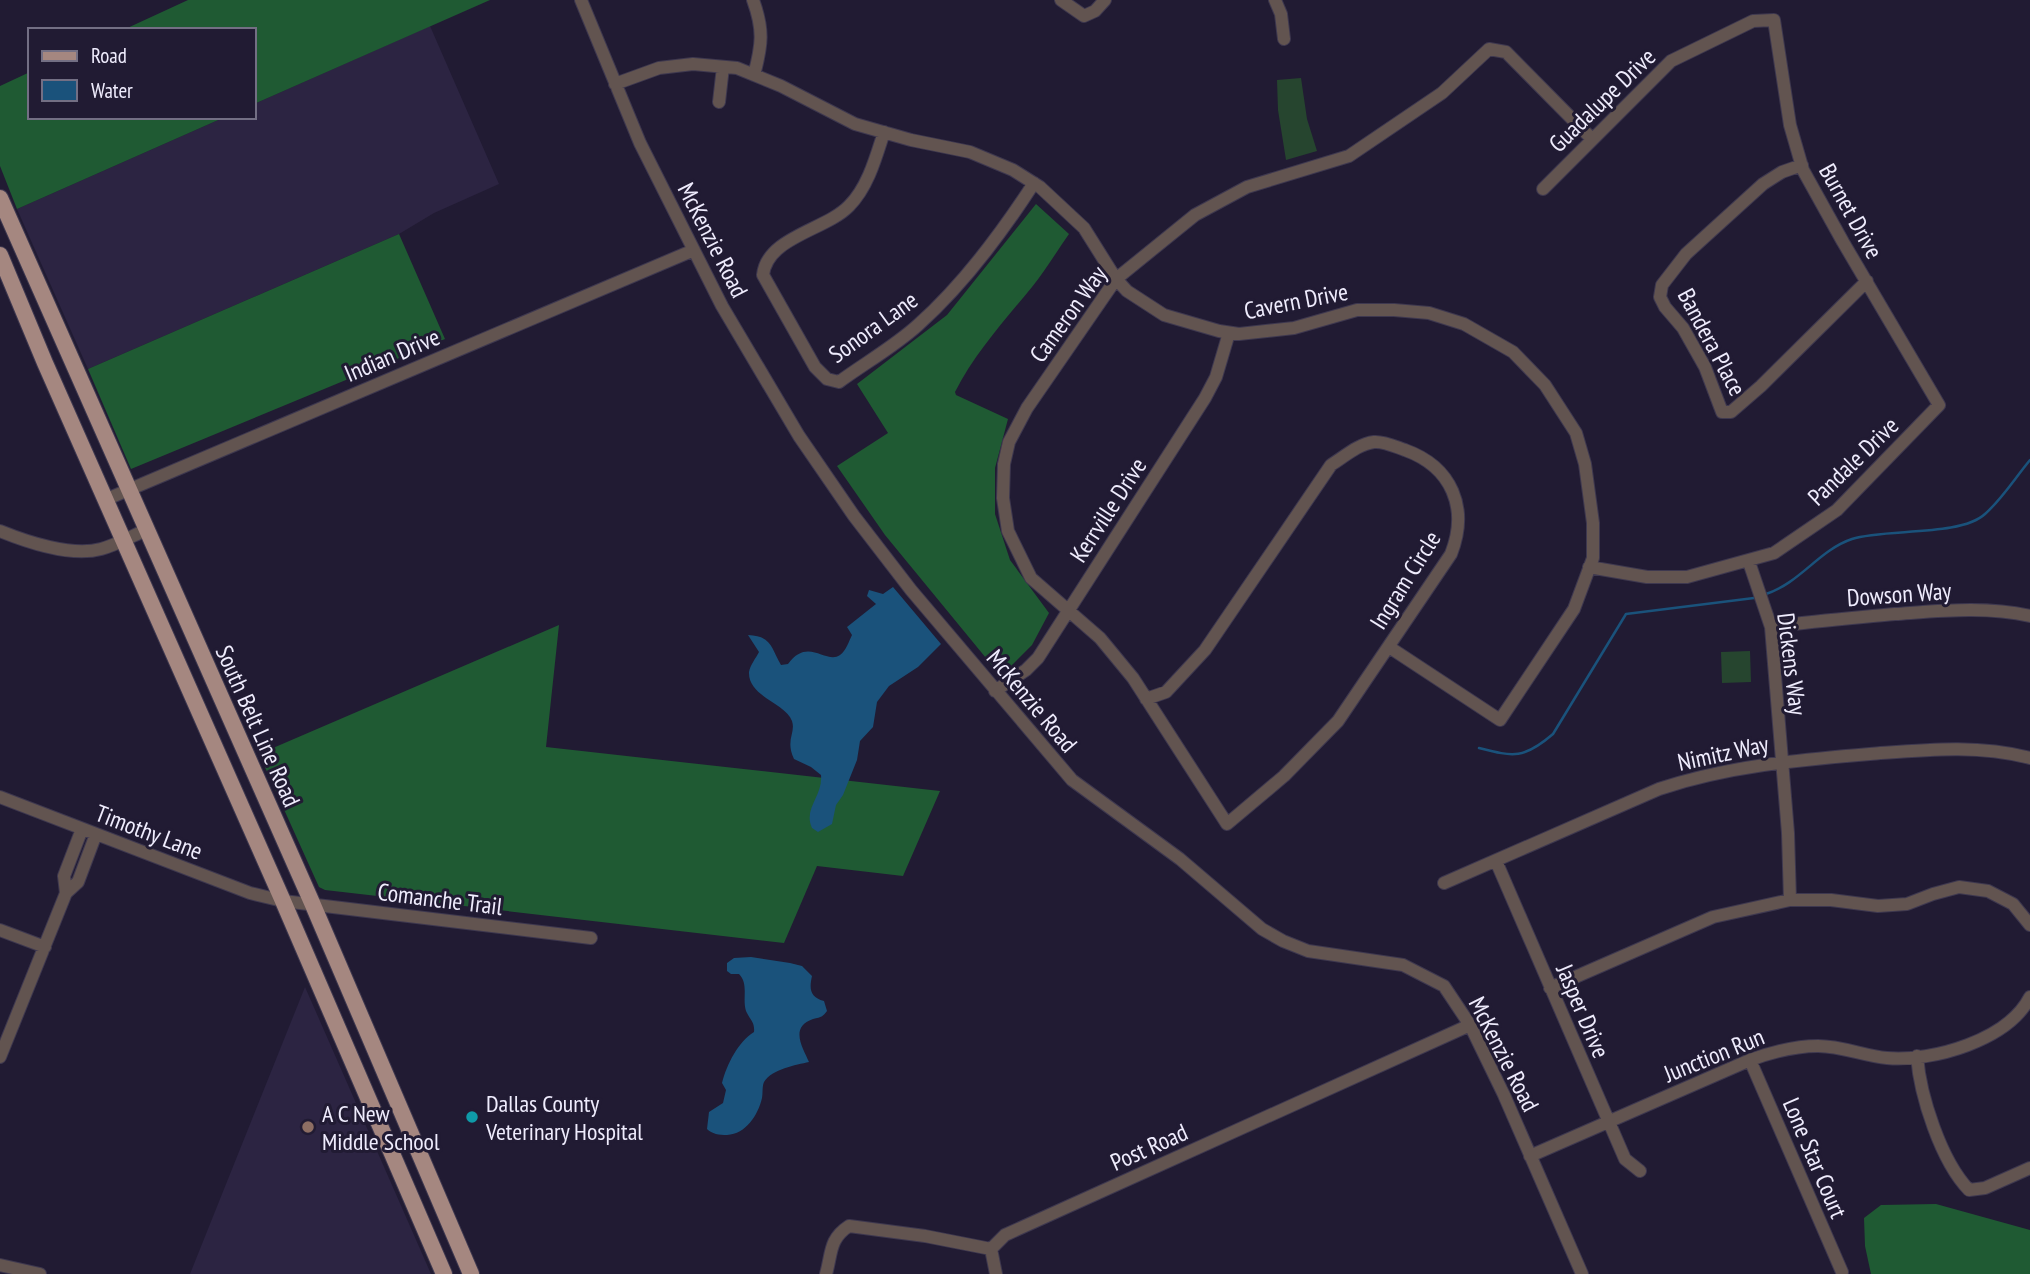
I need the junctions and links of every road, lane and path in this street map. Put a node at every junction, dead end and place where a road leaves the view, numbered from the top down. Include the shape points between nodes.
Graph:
1 (581, 0) edge
2 (753, 0) edge
3 (1061, 0) edge
4 (1105, 0) edge
5 (1275, 0) edge
6 (1774, 20) joint
7 (1284, 39) dead end
8 (723, 67) junction
9 (754, 75) junction
10 (615, 84) junction
11 (719, 102) dead end
12 (884, 132) junction
13 (1592, 139) junction
14 (1802, 165) junction
15 (1034, 183) junction
16 (1543, 189) dead end
17 (0, 198) edge
18 (694, 250) junction
19 (0, 255) edge
20 (1116, 279) junction
21 (1867, 281) junction
22 (41, 291) junction
23 (19, 300) junction
24 (1229, 333) junction
25 (1939, 405) joint
26 (129, 490) junction
27 (107, 499) junction
28 (146, 530) junction
29 (0, 531) edge
30 (124, 539) junction
31 (1749, 562) junction
32 (1589, 567) junction
33 (1069, 610) junction
34 (2030, 616) edge
35 (1771, 627) junction
36 (1389, 647) junction
37 (995, 691) junction
38 (1146, 699) junction
39 (2030, 758) edge
40 (1782, 761) junction
41 (0, 797) edge
42 (1227, 824) joint
43 (82, 829) junction
44 (96, 834) junction
45 (1496, 861) junction
46 (1444, 883) dead end
47 (66, 893) junction
48 (1790, 900) junction
49 (284, 901) junction
50 (313, 905) junction
51 (2030, 925) edge
52 (0, 930) edge
53 (591, 938) dead end
54 (45, 947) junction
55 (1550, 988) junction
56 (2030, 998) edge
57 (1470, 1026) junction
58 (1917, 1056) junction
59 (0, 1057) edge
60 (1750, 1060) junction
61 (1609, 1122) junction
62 (1531, 1156) junction
63 (2030, 1168) edge
64 (1640, 1171) dead end
65 (991, 1249) junction
66 (0, 1265) edge
67 (1842, 1272) dead end
68 (40, 1274) edge
69 (444, 1274) edge
70 (471, 1274) edge
71 (826, 1274) edge
72 (996, 1274) edge
73 (1582, 1274) edge

1 - 10 street, McKenzie Road
2 - 9 street via 762,36
3 - 4 street via 1084,16
5 - 7 street
6 - 13 street, Guadalupe Drive via 1753,21 1671,61
6 - 14 street, Burnet Drive via 1790,125
8 - 9 street, Cavern Drive
8 - 10 street, Cavern Drive via 659,68
8 - 11 street
9 - 12 street, Cavern Drive via 855,124
10 - 18 street, McKenzie Road
12 - 15 street, Cavern Drive via 970,152
12 - 15 street, Sonora Lane via 873,166 849,207 782,246 764,268 769,286 815,367 827,379 839,382 918,326 1006,227
13 - 16 street, Guadalupe Drive
13 - 20 street, Cameron Way via 1506,52 1489,49 1442,93 1349,156 1247,187 1195,215
14 - 21 street, Burnet Drive
14 - 21 street, Bandera Place via 1763,184 1686,254 1662,285 1660,298 1684,328 1722,412 1731,412 1760,386
15 - 20 street, Cavern Drive via 1084,228
17 - 22 main road, South Belt Line Road
18 - 26 street, Indian Drive
18 - 37 street, McKenzie Road via 750,356 814,459 903,580
19 - 23 main road, South Belt Line Road
20 - 24 street, Cavern Drive via 1164,315
20 - 33 street, Cameron Way via 1027,408 1009,442 1004,464 1008,531 1031,578
21 - 25 street, Burnet Drive
22 - 23 main road
22 - 26 main road, South Belt Line Road
23 - 27 main road, South Belt Line Road
24 - 32 street, Cavern Drive via 1294,328 1357,310 1394,310 1429,313 1464,324 1513,352 1545,384 1576,433 1586,464 1593,523
24 - 33 street, Kerrville Drive via 1205,398
25 - 31 street, Pandale Drive via 1837,510 1774,554
26 - 27 street, Indian Drive
26 - 28 main road, South Belt Line Road
27 - 30 main road, South Belt Line Road
28 - 30 street
28 - 50 main road, South Belt Line Road
29 - 30 street via 71,550 100,550
30 - 49 main road, South Belt Line Road
31 - 32 street, Pandale Drive via 1687,577 1647,577
31 - 35 street, Dickens Way
32 - 36 street, Cavern Drive via 1574,609 1500,719
33 - 37 street, Kerrville Drive via 1038,658
33 - 38 street, Cameron Way via 1100,638
34 - 35 street, Dowson Way via 1983,610 1934,611
35 - 40 street, Dickens Way
36 - 38 street, Ingram Circle via 1451,554 1458,531 1457,506 1450,482 1435,468 1410,452 1374,442 1331,466 1205,650 1166,692
36 - 42 street, Ingram Circle via 1338,720 1284,776
37 - 57 street, McKenzie Road via 1072,780 1180,859 1262,929 1308,951 1403,965 1444,986
38 - 42 street, Cameron Way
39 - 40 street, Nimitz Way via 2004,751 1952,748
40 - 45 street, Nimitz Way via 1695,777 1659,789
40 - 48 street, Dickens Way
41 - 43 street, Timothy Lane
43 - 44 street, Timothy Lane
43 - 47 street via 64,876
44 - 47 street via 78,882
44 - 49 street, Timothy Lane via 250,893
45 - 46 street, Nimitz Way
45 - 55 street, Jasper Drive
47 - 54 street
48 - 51 street via 1907,904 1959,887 1988,891 2012,904
48 - 55 street via 1713,917
49 - 50 street, Comanche Trail
49 - 69 main road, South Belt Line Road
50 - 53 street, Comanche Trail
50 - 70 main road, South Belt Line Road
52 - 54 street
54 - 59 street
55 - 61 street, Jasper Drive
56 - 58 street, Junction Run via 2003,1028 1969,1045
57 - 62 street, McKenzie Road
57 - 65 street, Post Road via 1005,1236
58 - 60 street, Junction Run via 1888,1058 1820,1046 1782,1049
58 - 63 street via 1926,1106 1957,1177 1969,1190 1985,1188
60 - 61 street, Junction Run
60 - 67 street, Lone Star Court
61 - 62 street, Junction Run
61 - 64 street, Jasper Drive via 1625,1159
62 - 73 street, McKenzie Road
65 - 71 street via 849,1226 833,1242
65 - 72 street
66 - 68 street

